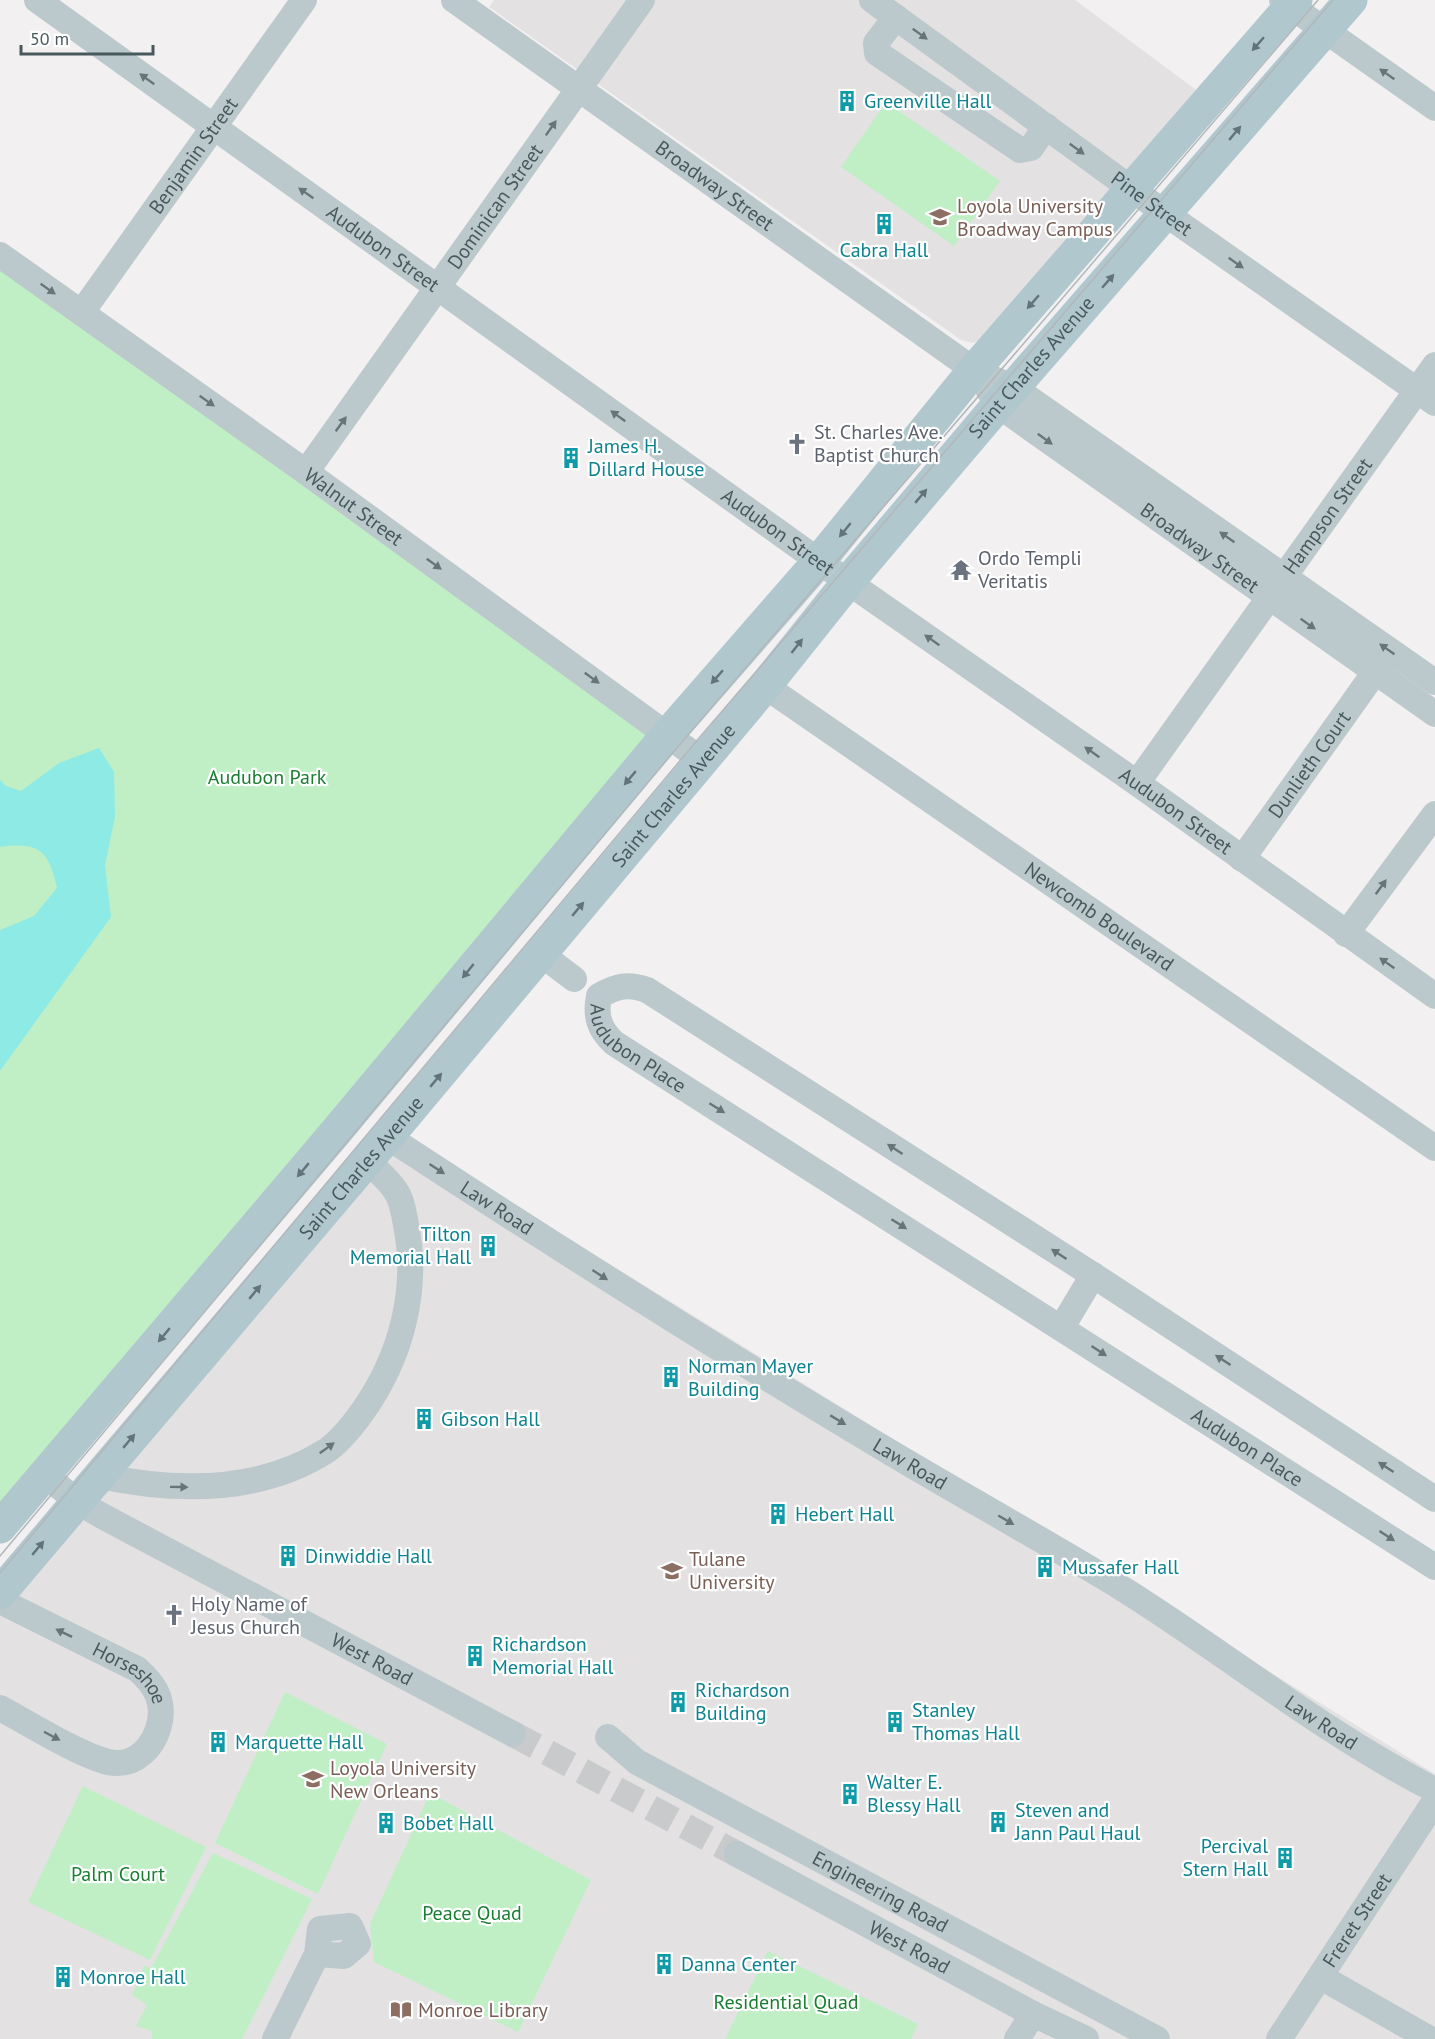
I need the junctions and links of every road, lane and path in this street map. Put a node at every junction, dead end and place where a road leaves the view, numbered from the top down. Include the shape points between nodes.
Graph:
1 (37, 0) edge
2 (304, 0) edge
3 (454, 0) edge
4 (642, 0) edge
5 (872, 0) edge
6 (1351, 0) edge
7 (1290, 2) edge
8 (896, 17) junction
9 (1324, 29) junction
10 (579, 89) junction
11 (1435, 108) edge
12 (1046, 126) junction
13 (215, 128) junction
14 (1132, 189) junction
15 (1166, 214) junction
16 (0, 255) edge
17 (439, 287) junction
18 (82, 312) junction
19 (1435, 365) edge
20 (974, 369) junction
21 (1006, 396) junction
22 (1426, 397) edge
23 (306, 472) junction
24 (819, 561) junction
25 (848, 582) junction
26 (1276, 586) junction
27 (1375, 672) junction
28 (1435, 682) edge
29 (765, 686) junction
30 (1435, 714) edge
31 (668, 734) junction
32 (703, 761) junction
33 (1137, 783) junction
34 (1435, 813) edge
35 (1242, 859) junction
36 (1346, 934) junction
37 (540, 954) junction
38 (1435, 996) edge
39 (601, 999) junction
40 (335, 1133) junction
41 (388, 1137) junction
42 (1435, 1149) edge
43 (367, 1161) junction
44 (278, 1201) junction
45 (311, 1226) junction
46 (1093, 1275) junction
47 (188, 1307) junction
48 (1062, 1327) junction
49 (222, 1332) junction
50 (45, 1475) junction
51 (100, 1476) junction
52 (1435, 1499) edge
53 (78, 1502) junction
54 (0, 1527) edge
55 (1435, 1567) edge
56 (2, 1590) edge
57 (0, 1708) edge
58 (513, 1734) tunnel mouth
59 (608, 1737) dead end
60 (1435, 1790) edge
61 (1435, 1801) edge
62 (737, 1854) tunnel mouth
63 (317, 1954) dead end
64 (1321, 1977) junction
65 (1033, 2014) junction
66 (275, 2039) edge
67 (1017, 2039) edge
68 (1086, 2039) edge
69 (1157, 2039) edge
70 (1279, 2039) edge
71 (1430, 2039) edge

13 -> 1 street, Audubon Street
2 - 13 street, Benjamin Street
3 - 10 street, Broadway Street
4 - 10 street, Dominican Street
5 - 8 street, Pine Street
6 - 9 main road, Saint Charles Avenue
7 - 9 street
7 -> 14 main road, Saint Charles Avenue
8 -> 12 street, Pine Street
8 - 12 street via 876,43 877,53 1020,150 1031,148
11 -> 9 street
15 -> 9 main road, Saint Charles Avenue
17 -> 10 street, Dominican Street
10 - 20 street, Broadway Street
12 -> 14 street, Pine Street
17 -> 13 street, Audubon Street
13 - 18 street, Benjamin Street
14 - 15 street, Pine Street
14 -> 20 main road, Saint Charles Avenue
21 -> 15 main road, Saint Charles Avenue
15 -> 22 street, Pine Street
16 -> 18 street, Walnut Street
23 -> 17 street, Dominican Street
24 -> 17 street, Audubon Street
18 -> 23 street, Walnut Street
19 - 22 street, Hampson Street
20 - 21 street, Broadway Street
20 -> 24 main road, Saint Charles Avenue
25 -> 21 main road, Saint Charles Avenue
21 - 26 street, Broadway Street
22 - 26 street, Hampson Street
23 -> 31 street, Walnut Street
24 - 25 street, Audubon Street
24 -> 31 main road, Saint Charles Avenue
29 -> 25 main road, Saint Charles Avenue
33 -> 25 street, Audubon Street
26 -> 27 street, Broadway Street
28 -> 26 street, Broadway Street
26 - 33 street, Hampson Street
27 - 30 street, Broadway Street
27 - 35 street, Dunlieth Court
29 - 32 main road, Saint Charles Avenue
29 - 42 street, Newcomb Boulevard
31 - 32 street, Walnut Street
31 -> 40 main road, Saint Charles Avenue
37 -> 32 main road, Saint Charles Avenue
33 - 35 street, Audubon Street
36 -> 34 street
35 - 36 street, Audubon Street
38 -> 36 street, Audubon Street
37 - 39 street via 574,979 581,977
41 -> 37 main road, Saint Charles Avenue
46 -> 39 street, Audubon Place via 647,990 625,985
39 -> 48 street, Audubon Place via 599,1024 614,1043
40 - 43 main road
40 -> 44 main road, Saint Charles Avenue
41 - 43 main road, Saint Charles Avenue
41 -> 60 street, Law Road via 608,1280 1113,1583 1336,1732
43 - 45 main road, Saint Charles Avenue
51 -> 43 street via 176,1488 252,1480 289,1469 327,1450 353,1425 377,1392 394,1355 410,1282 409,1240 396,1191
44 - 45 main road
44 - 47 main road, Saint Charles Avenue
49 -> 45 main road, Saint Charles Avenue
46 - 48 street
52 -> 46 street, Audubon Place
47 - 49 main road
47 -> 50 main road, Saint Charles Avenue
48 -> 55 street, Audubon Place
51 -> 49 main road, Saint Charles Avenue
50 - 53 street, West Road
50 - 54 main road, Saint Charles Avenue
51 - 53 main road, Saint Charles Avenue
56 -> 53 main road, Saint Charles Avenue
53 - 58 street, West Road
57 -> 56 street, Horseshoe via 109,1762 129,1761 140,1755 156,1740 160,1718 153,1683 137,1669
59 - 69 street, Engineering Road via 637,1762
61 - 64 street, Freret Street
62 - 65 street, West Road
63 - 66 street
64 - 70 street, Freret Street
64 - 71 street
65 - 67 street
65 - 68 street, West Road

